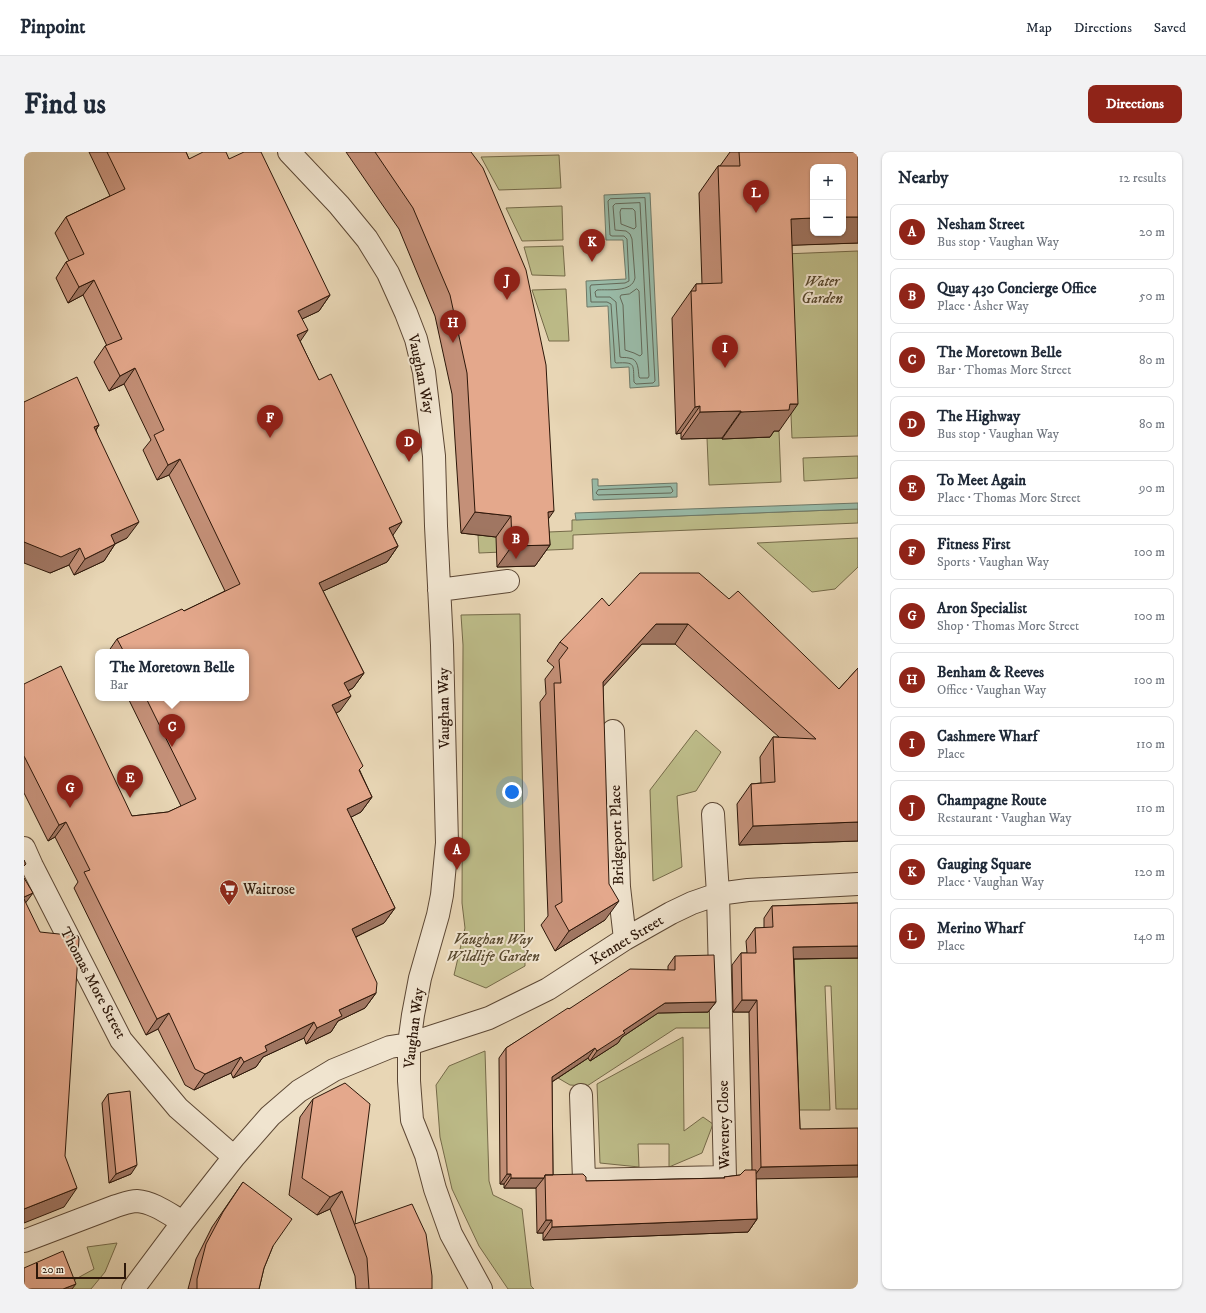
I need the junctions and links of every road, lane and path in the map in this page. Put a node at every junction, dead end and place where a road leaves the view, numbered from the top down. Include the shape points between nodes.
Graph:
1 (289, 152) edge
2 (508, 581) dead end
3 (439, 590) junction
4 (613, 731) dead end
5 (713, 814) dead end
6 (24, 848) edge
7 (858, 884) edge
8 (718, 894) junction
9 (625, 939) junction
10 (409, 1044) junction
11 (581, 1095) dead end
12 (234, 1157) junction
13 (183, 1222) junction
14 (24, 1241) edge
15 (133, 1289) edge
16 (481, 1289) edge

1 - 3 street, Vaughan Way via 367,239 388,273 416,339 424,372 434,456
2 - 3 street
3 - 10 street, Vaughan Way via 447,843 442,895 420,978
4 - 9 street, Bridgeport Place via 619,887
5 - 8 street
6 - 12 street, Thomas More Street via 121,1040 178,1108
7 - 8 street, Kennet Street
8 - 9 street, Kennet Street via 692,902
8 - 11 street, Waveney Close via 725,1178 584,1180
9 - 10 street, Kennet Street via 548,989 489,1018
10 - 12 street, Kennet Street via 390,1047 334,1070 299,1091 270,1116
10 - 16 street, Vaughan Way via 412,1120 451,1234
12 - 13 street
13 - 14 street via 149,1203 138,1201 116,1206
13 - 15 street

